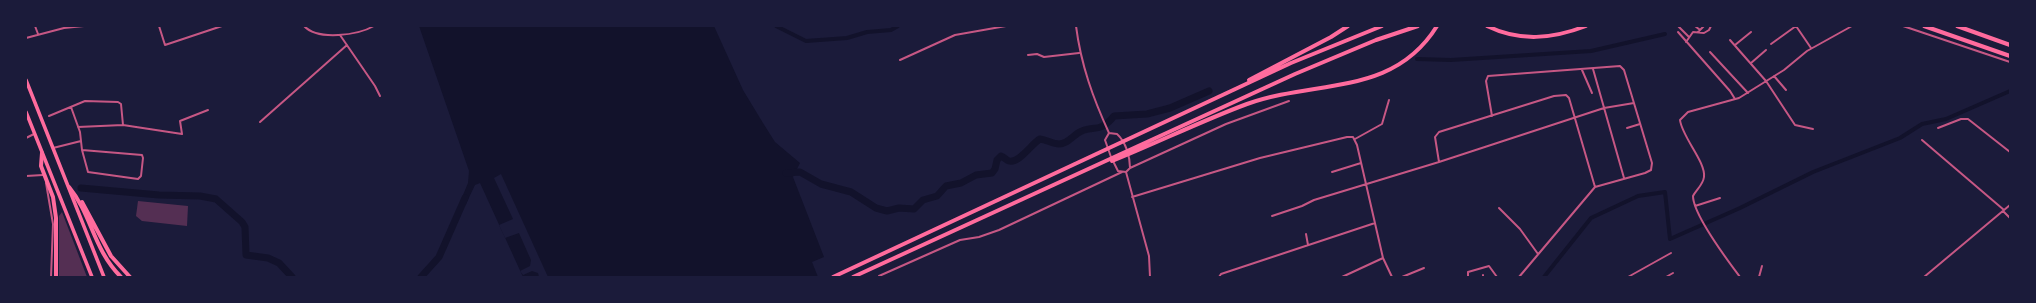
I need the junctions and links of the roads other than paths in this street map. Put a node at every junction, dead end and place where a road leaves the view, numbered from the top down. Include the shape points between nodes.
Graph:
1 (35, 26) edge
2 (84, 26) edge
3 (159, 26) edge
4 (222, 26) edge
5 (304, 26) edge
6 (374, 26) edge
7 (1006, 26) edge
8 (1076, 26) edge
9 (1348, 26) edge
10 (1382, 26) edge
11 (1418, 26) edge
12 (1437, 26) edge
13 (1487, 26) edge
14 (1586, 26) edge
15 (1678, 26) edge
16 (1695, 26) edge
17 (1704, 26) edge
18 (1711, 26) edge
19 (1796, 26) edge
20 (1852, 26) edge
21 (1903, 26) edge
22 (1924, 26) edge
23 (1957, 26) edge
24 (1699, 31) junction
25 (1678, 32) dead end
26 (1751, 32) dead end
27 (38, 34) junction
28 (340, 35) junction
29 (1689, 37) junction
30 (26, 38) edge
31 (1730, 40) dead end
32 (1686, 42) junction
33 (1771, 44) dead end
34 (347, 45) junction
35 (2010, 45) edge
36 (1735, 46) junction
37 (1811, 48) junction
38 (1766, 50) dead end
39 (1710, 52) dead end
40 (1079, 53) junction
41 (1028, 55) dead end
42 (2010, 56) edge
43 (900, 60) dead end
44 (2010, 62) edge
45 (1751, 63) junction
46 (1593, 69) junction
47 (1582, 70) junction
48 (1774, 76) junction
49 (26, 80) edge
50 (1766, 81) junction
51 (1786, 90) dead end
52 (1231, 91) junction
53 (1592, 93) dead end
54 (1748, 93) junction
55 (380, 96) dead end
56 (1734, 99) junction
57 (1389, 100) dead end
58 (1289, 101) dead end
59 (1634, 103) junction
60 (71, 107) junction
61 (1604, 108) junction
62 (208, 110) dead end
63 (26, 112) edge
64 (49, 116) dead end
65 (1492, 116) junction
66 (1575, 119) junction
67 (260, 122) dead end
68 (1640, 124) junction
69 (123, 125) junction
70 (78, 127) junction
71 (1627, 128) dead end
72 (1938, 128) dead end
73 (1813, 129) dead end
74 (1110, 133) junction
75 (34, 134) junction
76 (26, 138) edge
77 (1355, 139) junction
78 (1922, 140) dead end
79 (81, 141) junction
80 (53, 148) junction
81 (82, 150) junction
82 (2010, 152) edge
83 (42, 153) junction
84 (1439, 162) junction
85 (1361, 163) junction
86 (1130, 168) junction
87 (1122, 172) junction
88 (1126, 172) junction
89 (1332, 172) dead end
90 (26, 176) edge
91 (45, 177) junction
92 (1071, 177) junction
93 (1624, 178) junction
94 (1365, 184) junction
95 (69, 187) junction
96 (1595, 187) junction
97 (1132, 196) junction
98 (1720, 198) dead end
99 (79, 199) junction
100 (2010, 205) edge
101 (1695, 206) junction
102 (1499, 208) dead end
103 (2004, 210) junction
104 (1272, 216) dead end
105 (2010, 218) edge
106 (1375, 223) junction
107 (1306, 234) dead end
108 (1308, 245) junction
109 (1671, 253) dead end
110 (1538, 254) junction
111 (1384, 258) junction
112 (1762, 266) dead end
113 (1424, 268) dead end
114 (1673, 273) dead end
115 (879, 276) dead end
116 (51, 277) edge
117 (56, 277) edge
118 (92, 277) edge
119 (104, 277) edge
120 (121, 277) edge
121 (130, 277) edge
122 (833, 277) edge
123 (853, 277) edge
124 (1150, 277) edge
125 (1219, 277) edge
126 (1342, 277) edge
127 (1392, 277) edge
128 (1402, 277) edge
129 (1468, 277) edge
130 (1497, 277) edge
131 (1519, 277) edge
132 (1628, 277) edge
133 (1666, 277) edge
134 (1740, 277) edge
135 (1759, 277) edge
136 (1924, 277) edge

1 - 27 street
2 - 27 street
3 - 4 street via 165,45
5 - 28 street via 315,33
6 - 28 street
7 - 43 street via 955,35
8 - 40 street
9 - 52 highway
10 - 52 highway via 1333,44
11 - 92 highway via 1376,40 1295,74
12 - 92 highway via 1418,51 1380,75 1365,80 1294,91 1248,104
13 - 14 highway via 1518,36 1542,38 1561,35
15 - 29 street
16 - 24 street
17 - 24 street
18 - 24 street via 1706,32
19 - 33 street
19 - 37 street
20 - 37 street
21 - 44 street
22 - 42 highway
23 - 35 highway
24 - 29 street via 1693,32
25 - 32 street
26 - 36 street
27 - 30 street
28 - 34 street
29 - 32 street
31 - 36 street
32 - 56 street via 1730,91
34 - 55 street
34 - 67 street
36 - 45 street
37 - 48 street
38 - 45 street
39 - 54 street
40 - 41 street via 1044,57 1037,54
40 - 74 street via 1084,72
45 - 50 street
46 - 47 street
46 - 59 street via 1622,67
46 - 61 street
47 - 53 street
47 - 65 street via 1488,76 1486,81
48 - 50 street
48 - 51 street
49 - 80 main road
50 - 54 street
50 - 73 street via 1795,125
52 - 122 highway
54 - 56 street
56 - 101 street via 1688,112 1680,120 1683,132 1704,174 1702,183 1693,196
57 - 77 street via 1382,124
58 - 86 street via 1226,124
59 - 61 street
59 - 68 street
60 - 64 street
60 - 69 street via 85,102 120,102
60 - 70 street
61 - 66 street
61 - 93 street
62 - 69 street via 180,121 182,134
63 - 75 main road
65 - 66 street via 1554,96 1566,95
65 - 84 street via 1439,132 1436,137
66 - 84 street
66 - 96 street
68 - 71 street
68 - 93 street via 1652,167 1645,173
69 - 70 street
70 - 79 street
72 - 82 street via 1961,119 1968,119
74 - 86 street via 1117,134 1123,140
74 - 87 street via 1105,140 1107,150 1115,166
75 - 76 street
75 - 83 main road
77 - 85 street
77 - 97 street via 1347,137 1260,158
78 - 103 street
79 - 80 street
79 - 81 street
80 - 95 main road
81 - 81 street via 142,155 141,176 138,179 90,173
83 - 91 highway via 41,166
83 - 118 main road
84 - 94 street
85 - 89 street
85 - 94 street
86 - 88 street
87 - 88 street
87 - 115 street via 999,230 960,240
88 - 97 street
90 - 91 street
91 - 116 street via 53,224
91 - 117 highway via 53,197 56,218
92 - 123 highway
93 - 96 street
94 - 104 street
94 - 106 street
95 - 99 highway
95 - 119 main road
96 - 110 street
97 - 124 street via 1151,267
98 - 101 street
99 - 120 highway via 102,252
99 - 121 highway via 86,207 111,256
100 - 103 street
101 - 134 street via 1703,223
102 - 110 street via 1520,229
103 - 105 street
103 - 136 street
106 - 108 street
106 - 111 street
107 - 108 street
108 - 125 street via 1221,274
109 - 132 street
110 - 131 street
111 - 126 street
111 - 127 street
112 - 135 street
113 - 128 street
114 - 133 street
129 - 130 street via 1468,272 1489,266

